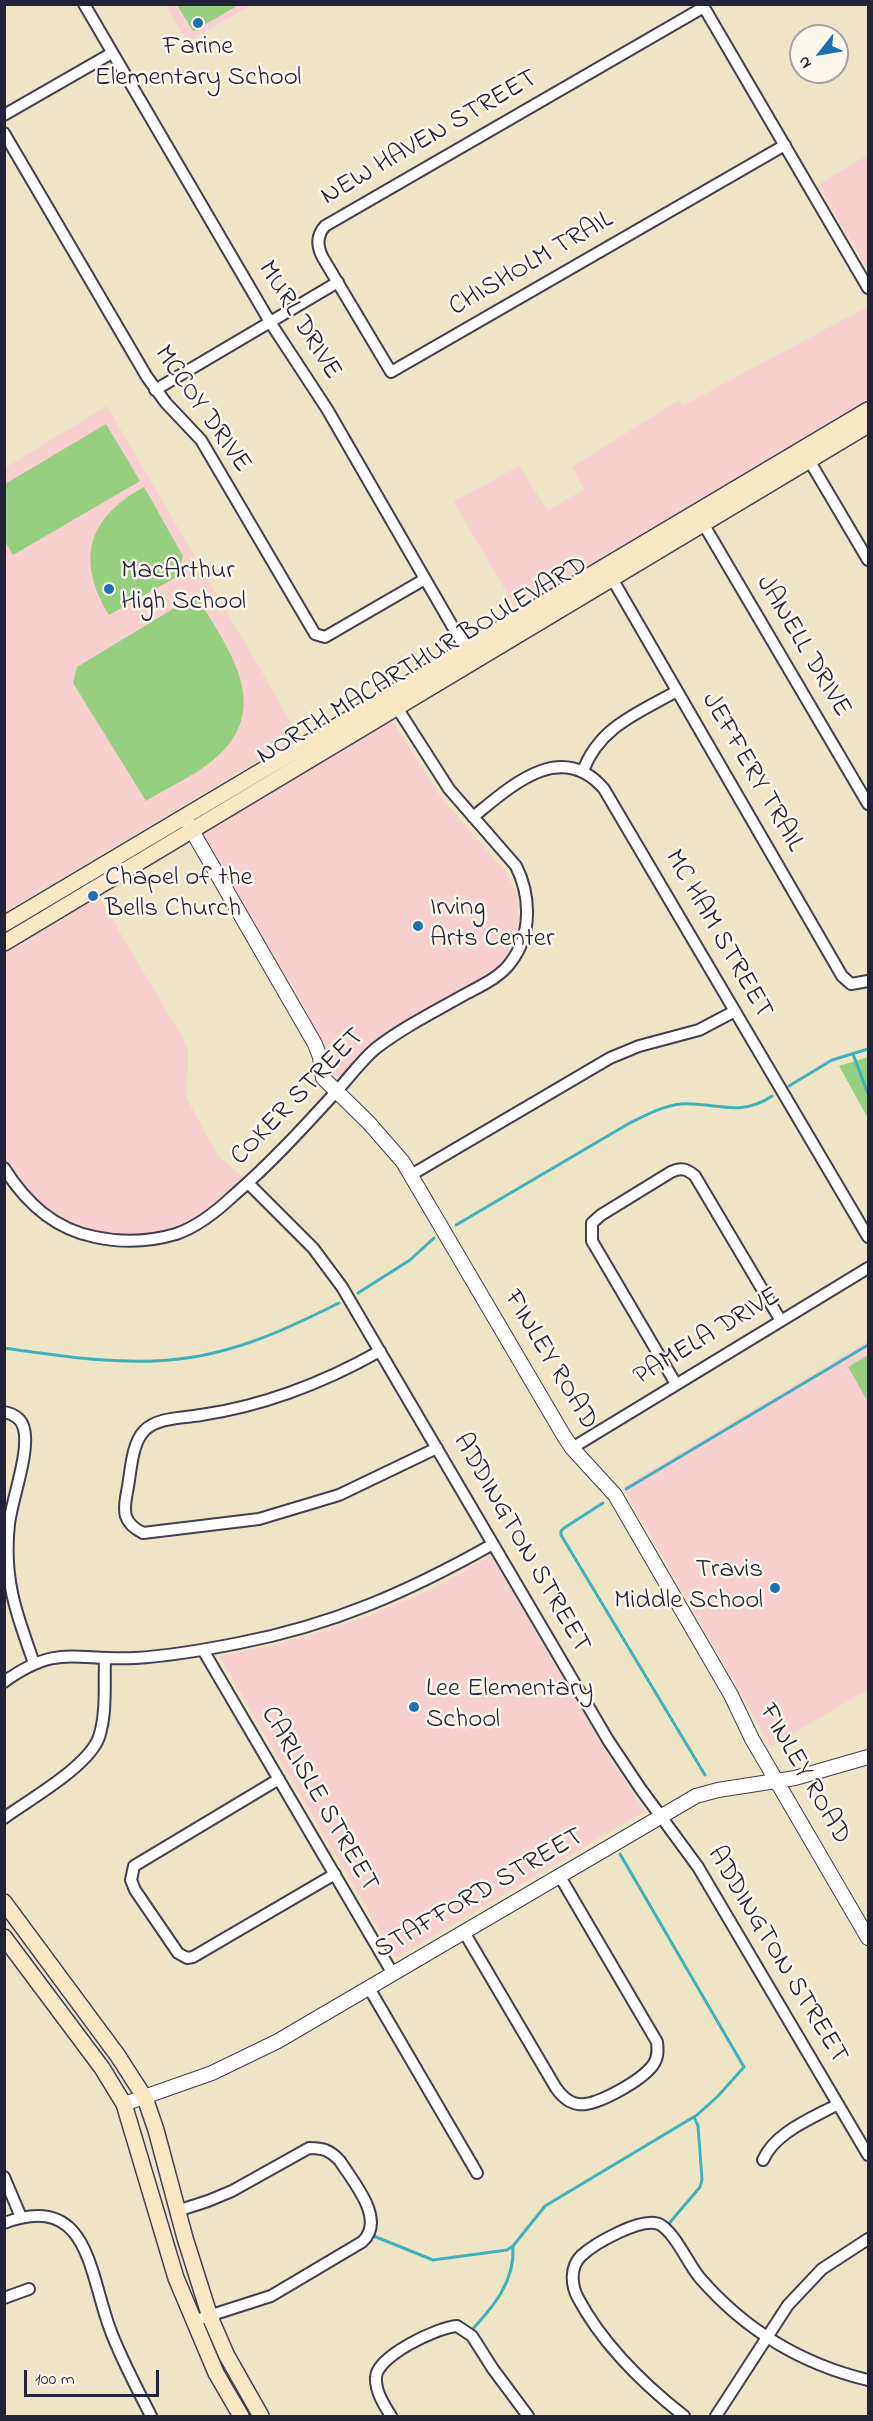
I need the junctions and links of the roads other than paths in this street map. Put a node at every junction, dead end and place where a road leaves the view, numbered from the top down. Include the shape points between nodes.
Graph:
1 (84, 4) edge
2 (703, 6) edge
3 (112, 53) junction
4 (4, 115) edge
5 (4, 133) edge
6 (785, 145) junction
7 (338, 282) junction
8 (868, 288) edge
9 (270, 322) junction
10 (155, 390) junction
11 (868, 410) edge
12 (868, 425) edge
13 (806, 455) junction
14 (700, 518) junction
15 (868, 560) edge
16 (608, 573) junction
17 (425, 579) junction
18 (469, 656) junction
19 (677, 691) junction
20 (393, 701) junction
21 (583, 771) junction
22 (868, 804) edge
23 (473, 817) junction
24 (188, 824) junction
25 (139, 853) junction
26 (26, 911) junction
27 (4, 924) edge
28 (34, 925) junction
29 (4, 943) edge
30 (868, 981) edge
31 (735, 1011) junction
32 (337, 1092) junction
33 (4, 1168) edge
34 (411, 1175) junction
35 (248, 1183) junction
36 (868, 1237) edge
37 (868, 1268) edge
38 (781, 1321) junction
39 (380, 1351) junction
40 (676, 1384) junction
41 (4, 1412) edge
42 (437, 1448) junction
43 (572, 1448) junction
44 (493, 1544) junction
45 (203, 1650) junction
46 (105, 1658) junction
47 (34, 1663) junction
48 (4, 1682) edge
49 (868, 1757) edge
50 (279, 1779) junction
51 (777, 1782) junction
52 (662, 1817) junction
53 (4, 1818) edge
54 (335, 1874) junction
55 (559, 1875) junction
56 (4, 1902) edge
57 (464, 1932) junction
58 (4, 1937) edge
59 (868, 1938) edge
60 (393, 1974) junction
61 (369, 1988) junction
62 (145, 2098) junction
63 (124, 2104) junction
64 (838, 2104) junction
65 (868, 2155) edge
66 (763, 2160) dead end
67 (477, 2173) dead end
68 (4, 2177) edge
69 (177, 2211) junction
70 (21, 2217) junction
71 (4, 2223) edge
72 (868, 2239) edge
73 (29, 2289) dead end
74 (4, 2298) edge
75 (210, 2317) junction
76 (194, 2321) junction
77 (766, 2338) junction
78 (868, 2380) edge
79 (151, 2416) edge
80 (241, 2416) edge
81 (261, 2416) edge
82 (391, 2416) edge
83 (528, 2416) edge
84 (684, 2416) edge
85 (717, 2416) edge

1 - 3 street, MURL DRIVE
2 - 6 street
2 - 7 street, NEW HAVEN STREET via 325,226 319,235 319,251
3 - 4 street
3 - 9 street, MURL DRIVE
5 - 10 street, MCCOY DRIVE
6 - 7 street, CHISHOLM TRAIL via 391,372
6 - 8 street
7 - 9 street
9 - 10 street
9 - 17 street, MURL DRIVE via 327,409
10 - 17 street, MCCOY DRIVE via 206,447 318,637 325,637
11 - 13 main road, NORTH MACARTHUR BOULEVARD
12 - 13 main road, NORTH MACARTHUR BOULEVARD
13 - 14 main road, NORTH MACARTHUR BOULEVARD
13 - 15 street
14 - 16 main road, NORTH MACARTHUR BOULEVARD
14 - 22 street, JANELL DRIVE
16 - 18 main road, NORTH MACARTHUR BOULEVARD
16 - 19 street, JEFFERY TRAIL
17 - 18 street, MURL DRIVE
18 - 20 main road, NORTH MACARTHUR BOULEVARD
19 - 21 street via 602,737
19 - 30 street, JEFFERY TRAIL via 843,976 851,984
20 - 23 street, COKER STREET via 434,767
20 - 24 main road, NORTH MACARTHUR BOULEVARD
21 - 23 street via 568,766 550,767 507,790
21 - 31 street, MC HAM STREET via 604,789
23 - 32 street, COKER STREET via 516,866 523,880 528,903 519,948 510,964 492,979 375,1049
24 - 25 main road, NORTH MACARTHUR BOULEVARD
24 - 32 street, FINLEY ROAD via 315,1044 323,1078
25 - 26 main road, NORTH MACARTHUR BOULEVARD
25 - 28 main road, NORTH MACARTHUR BOULEVARD
26 - 27 main road, NORTH MACARTHUR BOULEVARD
26 - 28 main road
28 - 29 main road, NORTH MACARTHUR BOULEVARD
31 - 34 street via 699,1030 610,1058
31 - 36 street, MC HAM STREET
32 - 34 street, FINLEY ROAD via 392,1148
32 - 35 street, COKER STREET
33 - 35 street, COKER STREET via 40,1212 63,1227 112,1241 138,1242 178,1233 219,1208
34 - 43 street, FINLEY ROAD
35 - 39 street, ADDINGTON STREET via 332,1272
37 - 38 street, PAMELA DRIVE
38 - 40 street, PAMELA DRIVE
38 - 40 street via 688,1171 678,1169 614,1207 592,1223 592,1241
39 - 42 street, ADDINGTON STREET
39 - 42 street via 300,1389 212,1414 154,1424 144,1431 137,1444 123,1509 129,1522 143,1533 259,1519 339,1495
40 - 43 street, PAMELA DRIVE
41 - 47 street via 16,1416 24,1428 7,1566 13,1600
42 - 44 street, ADDINGTON STREET
43 - 51 street, FINLEY ROAD via 615,1495
44 - 45 street via 415,1587 364,1608 292,1630
44 - 52 street, ADDINGTON STREET via 608,1740
45 - 46 street
45 - 50 street, CARLISLE STREET
46 - 47 street via 65,1655
46 - 53 street via 102,1721 91,1751 78,1765
47 - 48 street
49 - 51 street, STAFFORD STREET
50 - 54 street, CARLISLE STREET
50 - 54 street via 134,1866 131,1880 178,1953 193,1958
51 - 52 street, STAFFORD STREET via 705,1792
51 - 59 street, FINLEY ROAD
52 - 55 street, STAFFORD STREET
52 - 64 street, ADDINGTON STREET via 698,1867
54 - 60 street, CARLISLE STREET
55 - 57 street, STAFFORD STREET
55 - 57 street via 657,2042 656,2060 640,2077 600,2101 575,2104 556,2088
56 - 62 main road
57 - 60 street, STAFFORD STREET
58 - 63 main road via 102,2068
60 - 61 street, STAFFORD STREET
61 - 62 street, STAFFORD STREET via 246,2057
61 - 67 street
62 - 63 street, STAFFORD STREET
62 - 69 main road
63 - 76 main road via 167,2248
64 - 65 street, ADDINGTON STREET
64 - 66 street via 778,2139
68 - 70 street
69 - 75 main road
69 - 75 street via 232,2191 309,2148 333,2153 372,2218 368,2237 271,2296
70 - 71 street
70 - 79 street via 53,2217 81,2240 110,2329
72 - 77 street via 803,2287
73 - 74 street
75 - 76 street
75 - 81 main road
76 - 80 main road via 216,2373
77 - 78 street via 814,2364
77 - 84 street via 722,2302 699,2277 667,2230 658,2224 643,2222 632,2226 586,2251 573,2272 577,2295 606,2340 635,2373
77 - 85 street
82 - 83 street via 377,2389 380,2366 434,2331 457,2326 472,2336

